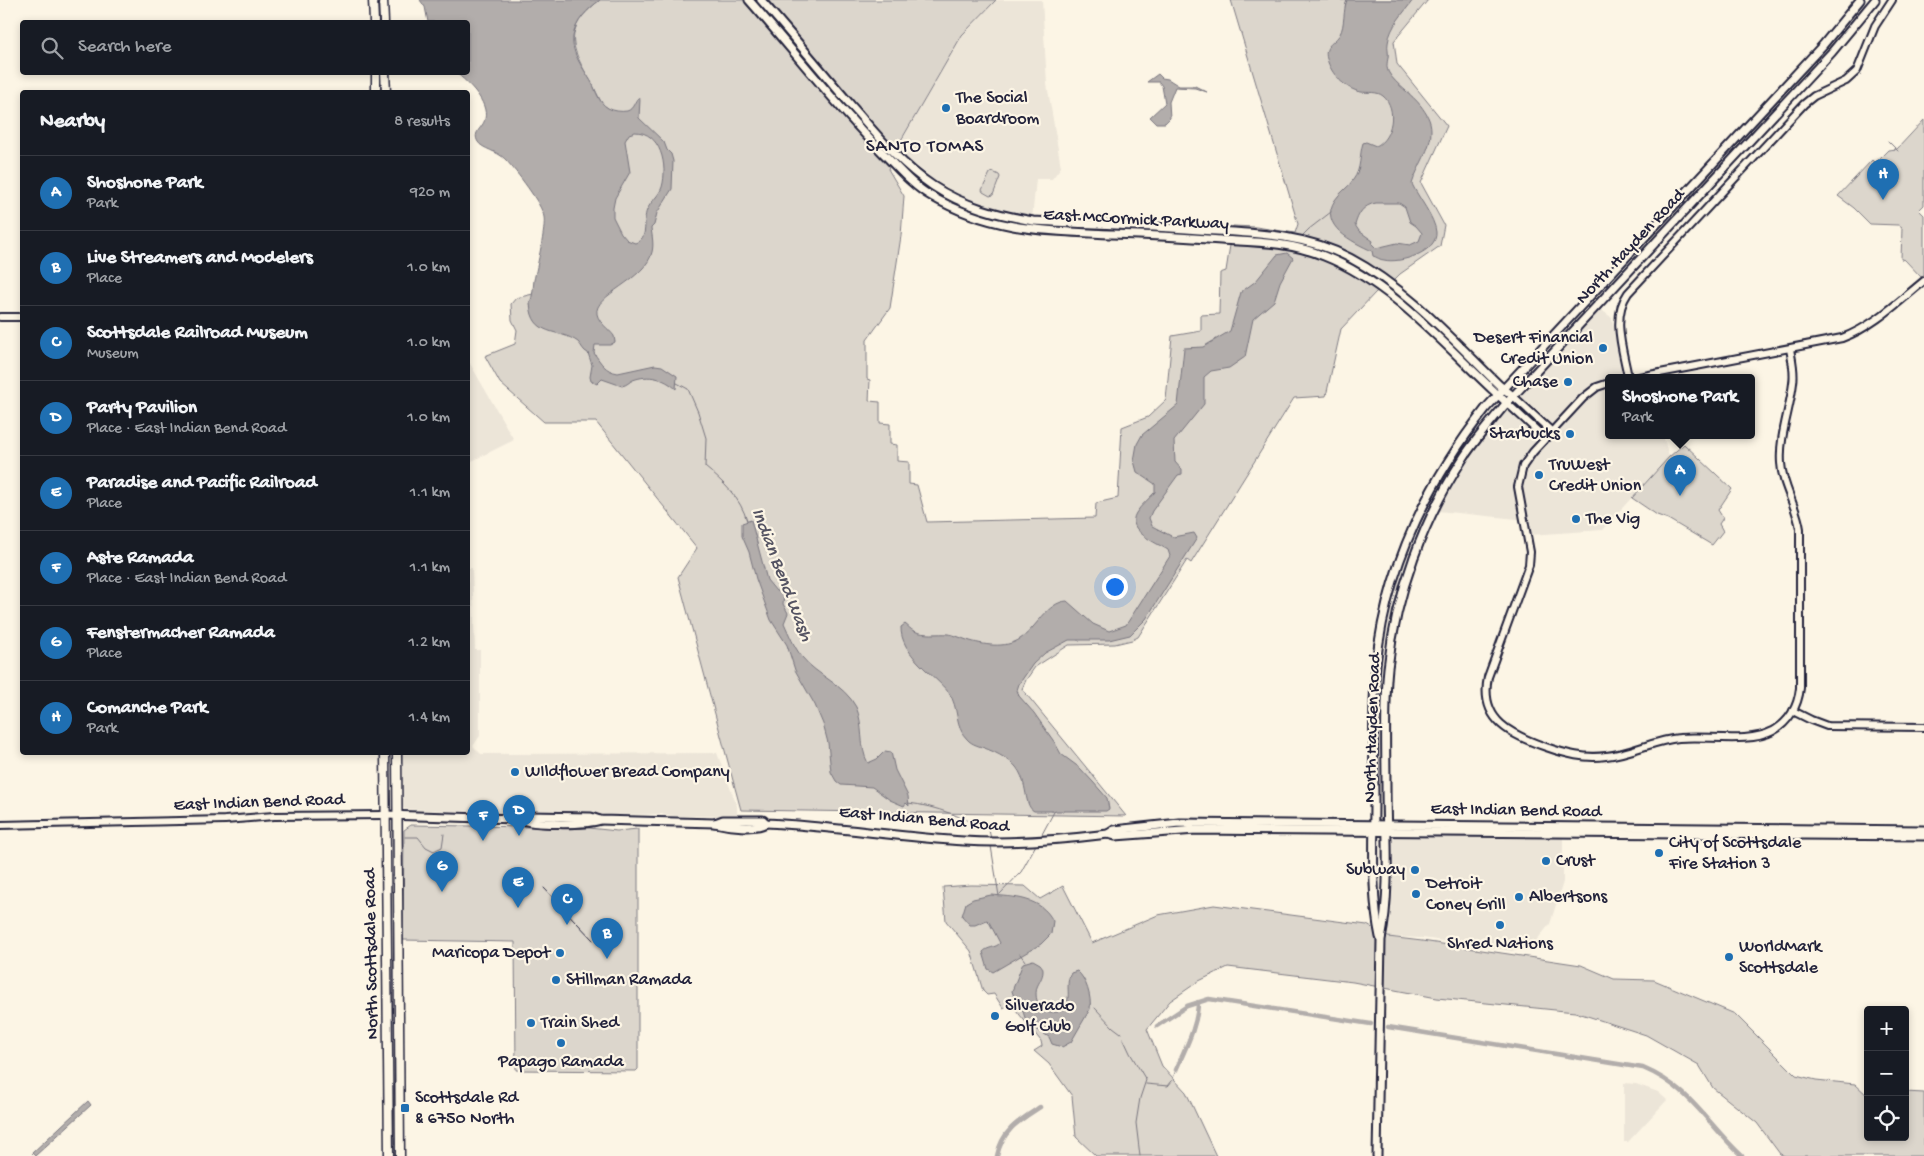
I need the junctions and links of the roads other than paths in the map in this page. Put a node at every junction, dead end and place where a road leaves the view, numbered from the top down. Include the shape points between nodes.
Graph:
1 (373, 0) edge
2 (383, 0) edge
3 (749, 0) edge
4 (761, 0) edge
5 (1860, 0) edge
6 (1875, 0) edge
7 (1892, 0) edge
8 (374, 20) edge
9 (384, 20) edge
10 (376, 75) edge
11 (385, 75) edge
12 (376, 90) edge
13 (386, 90) edge
14 (910, 175) junction
15 (1924, 281) edge
16 (0, 317) edge
17 (20, 317) edge
18 (1790, 349) junction
19 (1628, 374) edge
20 (1655, 374) edge
21 (1605, 385) edge
22 (1501, 392) junction
23 (1513, 396) junction
24 (1507, 403) junction
25 (1551, 431) junction
26 (1545, 438) junction
27 (1793, 711) junction
28 (1924, 727) edge
29 (385, 755) edge
30 (397, 755) edge
31 (385, 815) junction
32 (397, 815) junction
33 (0, 825) edge
34 (1374, 828) junction
35 (1386, 828) junction
36 (1924, 830) edge
37 (1924, 836) edge
38 (387, 929) junction
39 (1381, 940) junction
40 (398, 978) junction
41 (388, 1021) junction
42 (389, 1097) junction
43 (400, 1142) junction
44 (389, 1156) edge
45 (393, 1156) edge
46 (400, 1156) edge
47 (1377, 1156) edge

1 - 8 main road
2 - 9 main road
3 - 14 main road, East McCormick Parkway via 867,137
4 - 14 main road, East McCormick Parkway
5 - 22 main road, North Hayden Road via 1823,45
6 - 23 main road, North Hayden Road via 1832,52
7 - 19 street via 1875,26 1857,70 1846,81 1804,104 1628,293 1619,320
10 - 12 main road
11 - 13 main road
14 - 22 main road, East McCormick Parkway via 977,208 1033,222 1275,235 1309,241 1349,257 1381,276 1414,304
15 - 18 street via 1855,333 1834,341
16 - 17 street
18 - 20 street
18 - 27 street via 1794,372 1781,464 1800,534 1800,683
21 - 25 street via 1589,392
22 - 23 main road, East McCormick Parkway
22 - 24 main road, East McCormick Parkway
22 - 34 main road, North Hayden Road via 1461,441 1434,484 1407,541 1392,584 1375,681
23 - 24 main road, North Hayden Road
23 - 25 street, East McCormick Parkway
24 - 26 street, East McCormick Parkway
24 - 35 main road, North Hayden Road via 1465,456 1438,500 1402,594 1391,643 1386,691
25 - 26 street
26 - 27 street via 1527,459 1518,487 1530,552 1529,565 1486,687 1489,704 1501,725 1516,736 1565,753 1591,757 1622,753 1672,738 1763,735 1784,724
27 - 28 street via 1827,726
29 - 31 main road, North Scottsdale Road
30 - 32 main road, North Scottsdale Road
31 - 32 main road, East Indian Bend Road
31 - 33 street, East Indian Bend Road
31 - 38 main road, North Scottsdale Road
32 - 34 main road, East Indian Bend Road via 520,819 527,822 592,823 600,820 725,826 761,826 766,823 813,825 989,842 1046,841 1179,822
32 - 40 main road, North Scottsdale Road
34 - 35 main road, East Indian Bend Road
34 - 39 main road, North Hayden Road via 1376,920
35 - 36 main road, East Indian Bend Road
35 - 37 main road, East Indian Bend Road
35 - 39 main road, North Hayden Road via 1385,919
38 - 40 main road via 392,944 392,970
38 - 41 main road, North Scottsdale Road
39 - 47 main road, North Hayden Road
40 - 41 main road via 392,987 393,1009
40 - 43 main road, North Scottsdale Road
41 - 42 main road, North Scottsdale Road
42 - 43 main road via 394,1134
42 - 44 main road, North Scottsdale Road
43 - 45 main road
43 - 46 main road, North Scottsdale Road

